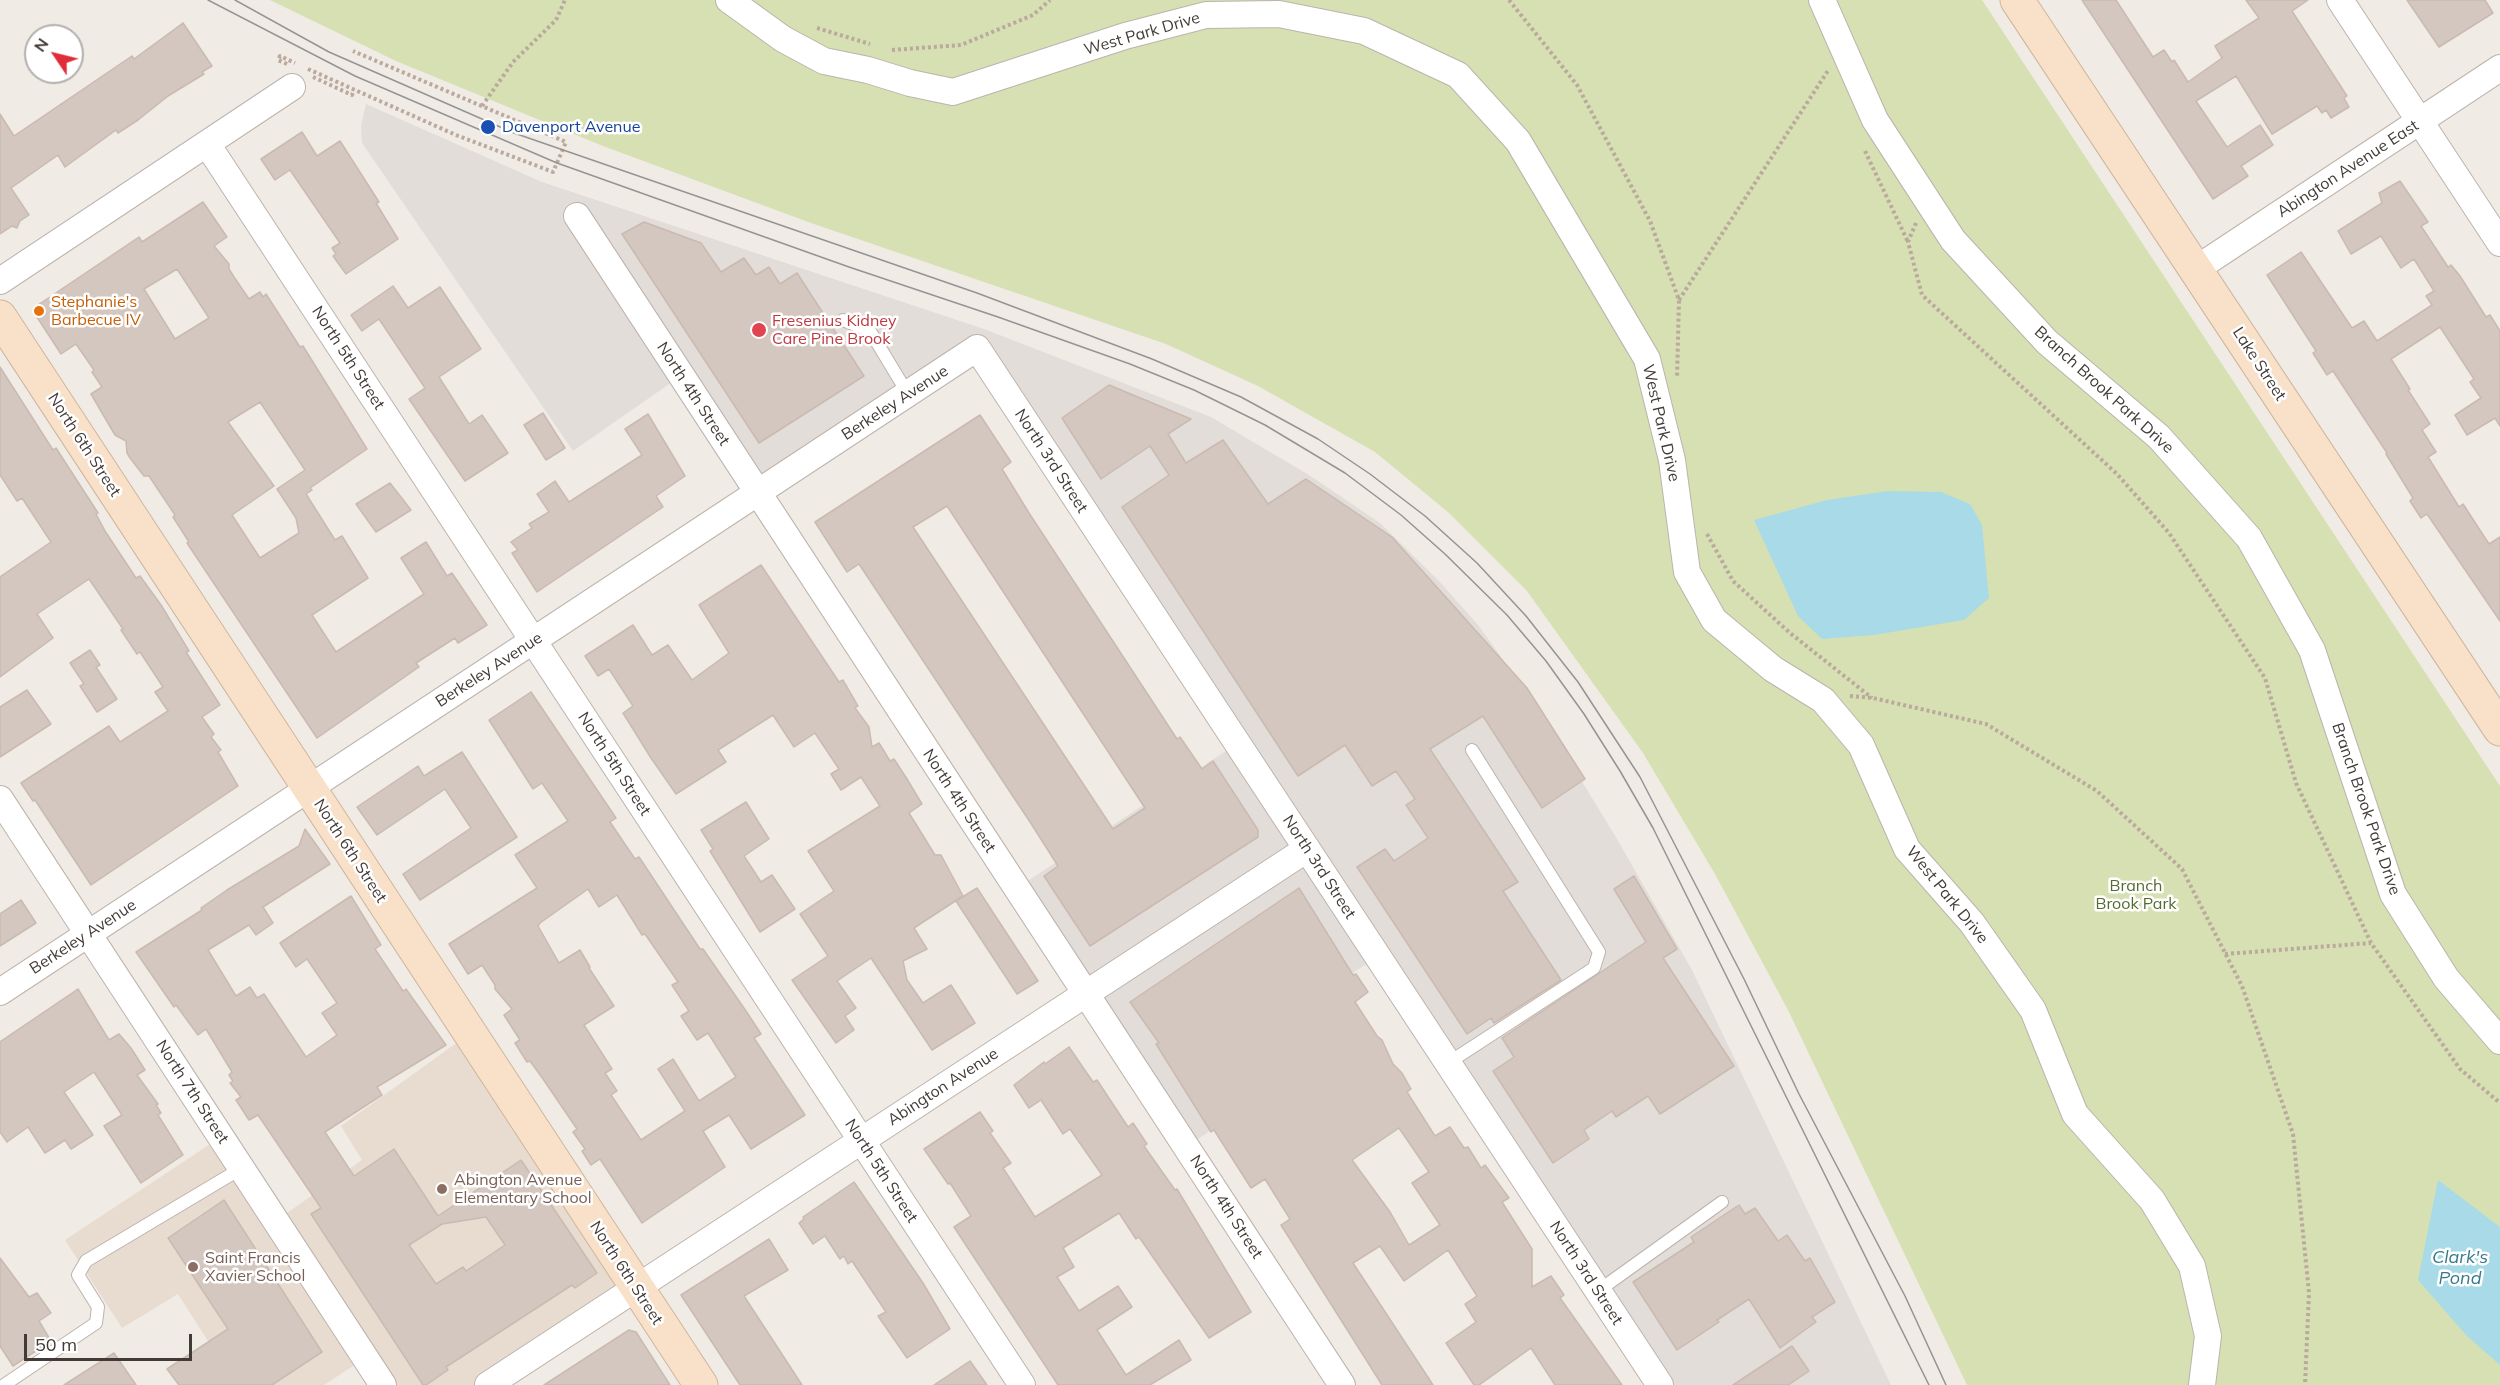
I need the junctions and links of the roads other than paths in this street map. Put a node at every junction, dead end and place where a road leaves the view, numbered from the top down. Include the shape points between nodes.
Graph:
1 (729, 0) edge
2 (1822, 0) edge
3 (2017, 0) edge
4 (2340, 0) edge
5 (2500, 68) edge
6 (292, 87) dead end
7 (2420, 121) junction
8 (207, 144) junction
9 (577, 216) dead end
10 (2500, 243) edge
11 (2196, 269) junction
12 (0, 281) edge
13 (0, 317) edge
14 (843, 320) dead end
15 (977, 348) joint
16 (908, 394) junction
17 (758, 493) junction
18 (533, 641) junction
19 (2500, 729) edge
20 (1472, 750) dead end
21 (309, 789) junction
22 (0, 798) edge
23 (1307, 849) junction
24 (88, 934) junction
25 (0, 992) edge
26 (1086, 994) junction
27 (2500, 1041) edge
28 (1448, 1062) junction
29 (861, 1141) junction
30 (242, 1168) junction
31 (1722, 1202) dead end
32 (636, 1288) junction
33 (1598, 1292) junction
34 (4, 1385) edge
35 (383, 1385) edge
36 (489, 1385) edge
37 (701, 1385) edge
38 (1022, 1385) edge
39 (1342, 1385) edge
40 (1660, 1385) edge
41 (2202, 1385) edge

1 - 41 street, West Park Drive via 783,39 824,61 953,92 1125,36 1206,15 1279,14 1364,30 1458,75 1518,141 1647,359 1672,460 1687,572 1714,620 1773,669 1823,700 1861,745 1907,849 1972,923 2033,1010 2075,1114 2152,1200 2192,1266 2208,1336
2 - 27 street, Branch Brook Park Drive via 1875,120 1953,240 2047,342 2158,436 2249,538 2312,650 2393,894 2446,978
3 - 11 street, Lake Street
4 - 7 street
5 - 7 street, Abington Avenue East
6 - 8 street
7 - 10 street
7 - 11 street, Abington Avenue East
8 - 12 street
8 - 18 street, North 5th Street
9 - 17 street, North 4th Street
11 - 19 street, Lake Street
13 - 21 street, North 6th Street
14 - 16 lane via 870,332
15 - 16 street, Berkeley Avenue
15 - 23 street, North 3rd Street
16 - 17 street, Berkeley Avenue
17 - 18 street, Berkeley Avenue
17 - 26 street, North 4th Street
18 - 21 street, Berkeley Avenue
18 - 29 street, North 5th Street
20 - 28 lane via 1599,952 1594,968
21 - 24 street, Berkeley Avenue
21 - 32 street, North 6th Street
22 - 24 street, North 7th Street
23 - 26 street, Abington Avenue
23 - 28 street, North 3rd Street
24 - 25 street, Berkeley Avenue
24 - 30 street, North 7th Street
26 - 29 street, Abington Avenue
26 - 39 street, North 4th Street
28 - 33 street, North 3rd Street
29 - 32 street, Abington Avenue
29 - 38 street, North 5th Street
30 - 34 lane via 86,1261 78,1275 98,1307 96,1323
30 - 35 street, North 7th Street
31 - 33 lane
32 - 36 street, Abington Avenue
32 - 37 street, North 6th Street
33 - 40 street, North 3rd Street

